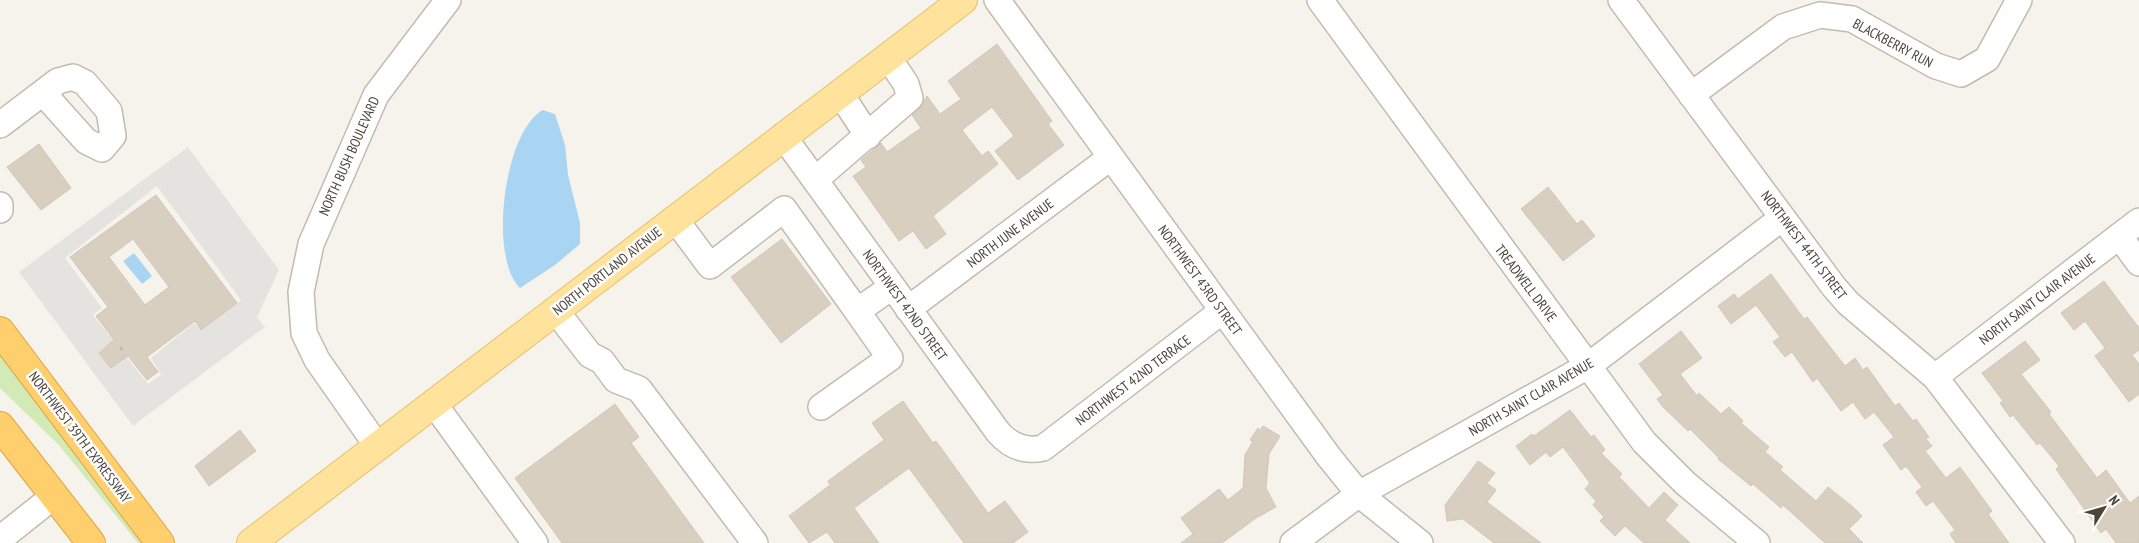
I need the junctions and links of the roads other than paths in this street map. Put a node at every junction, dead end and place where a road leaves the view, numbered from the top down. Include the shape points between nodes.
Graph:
1 (448, 0) edge
2 (963, 0) edge
3 (997, 0) edge
4 (1320, 0) edge
5 (1621, 0) edge
6 (2019, 0) edge
7 (888, 57) junction
8 (43, 93) dead end
9 (840, 93) junction
10 (1691, 95) junction
11 (0, 125) edge
12 (783, 136) junction
13 (868, 136) junction
14 (1111, 157) junction
15 (815, 180) junction
16 (0, 205) edge
17 (0, 210) edge
18 (1782, 218) junction
19 (674, 219) junction
20 (2139, 221) edge
21 (2119, 236) junction
22 (2139, 263) edge
23 (892, 287) junction
24 (908, 309) junction
25 (556, 311) junction
26 (857, 311) junction
27 (1222, 312) junction
28 (0, 331) edge
29 (1588, 366) junction
30 (1935, 377) junction
31 (435, 405) junction
32 (821, 407) dead end
33 (0, 426) edge
34 (378, 447) junction
35 (1043, 448) joint
36 (1359, 494) junction
37 (54, 496) junction
38 (0, 539) edge
39 (91, 543) edge
40 (160, 543) edge
41 (251, 543) edge
42 (535, 543) edge
43 (754, 543) edge
44 (1293, 543) edge
45 (1420, 543) edge
46 (1757, 543) edge
47 (2062, 543) edge

1 - 34 street, NORTH BUSH BOULEVARD via 376,94 311,244 301,292 304,333 327,375
2 - 7 main road, NORTH PORTLAND AVENUE
3 - 14 street, NORTHWEST 43RD STREET
4 - 29 street, TREADWELL DRIVE
5 - 10 street, NORTHWEST 44TH STREET
6 - 10 street, BLACKBERRY RUN via 1987,59 1961,74 1936,66 1852,19 1820,15 1783,27
7 - 9 main road, NORTH PORTLAND AVENUE
7 - 13 street via 906,84 910,98
8 - 11 street
9 - 12 main road, NORTH PORTLAND AVENUE
9 - 13 street
10 - 18 street, NORTHWEST 44TH STREET
12 - 15 street, NORTHWEST 42ND STREET
12 - 19 main road, NORTH PORTLAND AVENUE
13 - 15 street
14 - 24 street, NORTH JUNE AVENUE
14 - 27 street, NORTHWEST 43RD STREET
15 - 23 street, NORTHWEST 42ND STREET
16 - 17 street
18 - 29 street, NORTH SAINT CLAIR AVENUE
18 - 30 street, NORTHWEST 44TH STREET via 1848,303
19 - 25 main road, NORTH PORTLAND AVENUE
19 - 26 street via 710,266 784,209
20 - 21 street, NORTH SAINT CLAIR AVENUE
21 - 22 street
21 - 30 street, NORTH SAINT CLAIR AVENUE
23 - 24 street, NORTHWEST 42ND STREET
23 - 26 street
24 - 35 street, NORTHWEST 42ND STREET via 1006,441 1030,451
25 - 31 main road, NORTH PORTLAND AVENUE
25 - 43 street via 590,355 602,361 616,380 640,389
26 - 32 street via 890,358
27 - 35 street, NORTHWEST 42ND TERRACE
27 - 36 street, NORTHWEST 43RD STREET
28 - 40 highway, NORTHWEST 39TH EXPRESSWAY
29 - 36 street, NORTH SAINT CLAIR AVENUE
29 - 46 street, TREADWELL DRIVE via 1644,442 1685,483
30 - 47 street, NORTHWEST 44TH STREET
31 - 34 main road, NORTH PORTLAND AVENUE
31 - 42 street
33 - 37 highway
34 - 41 main road, NORTH PORTLAND AVENUE
36 - 44 street, NORTH SAINT CLAIR AVENUE
36 - 45 street, NORTHWEST 43RD STREET
37 - 38 street
37 - 39 highway

